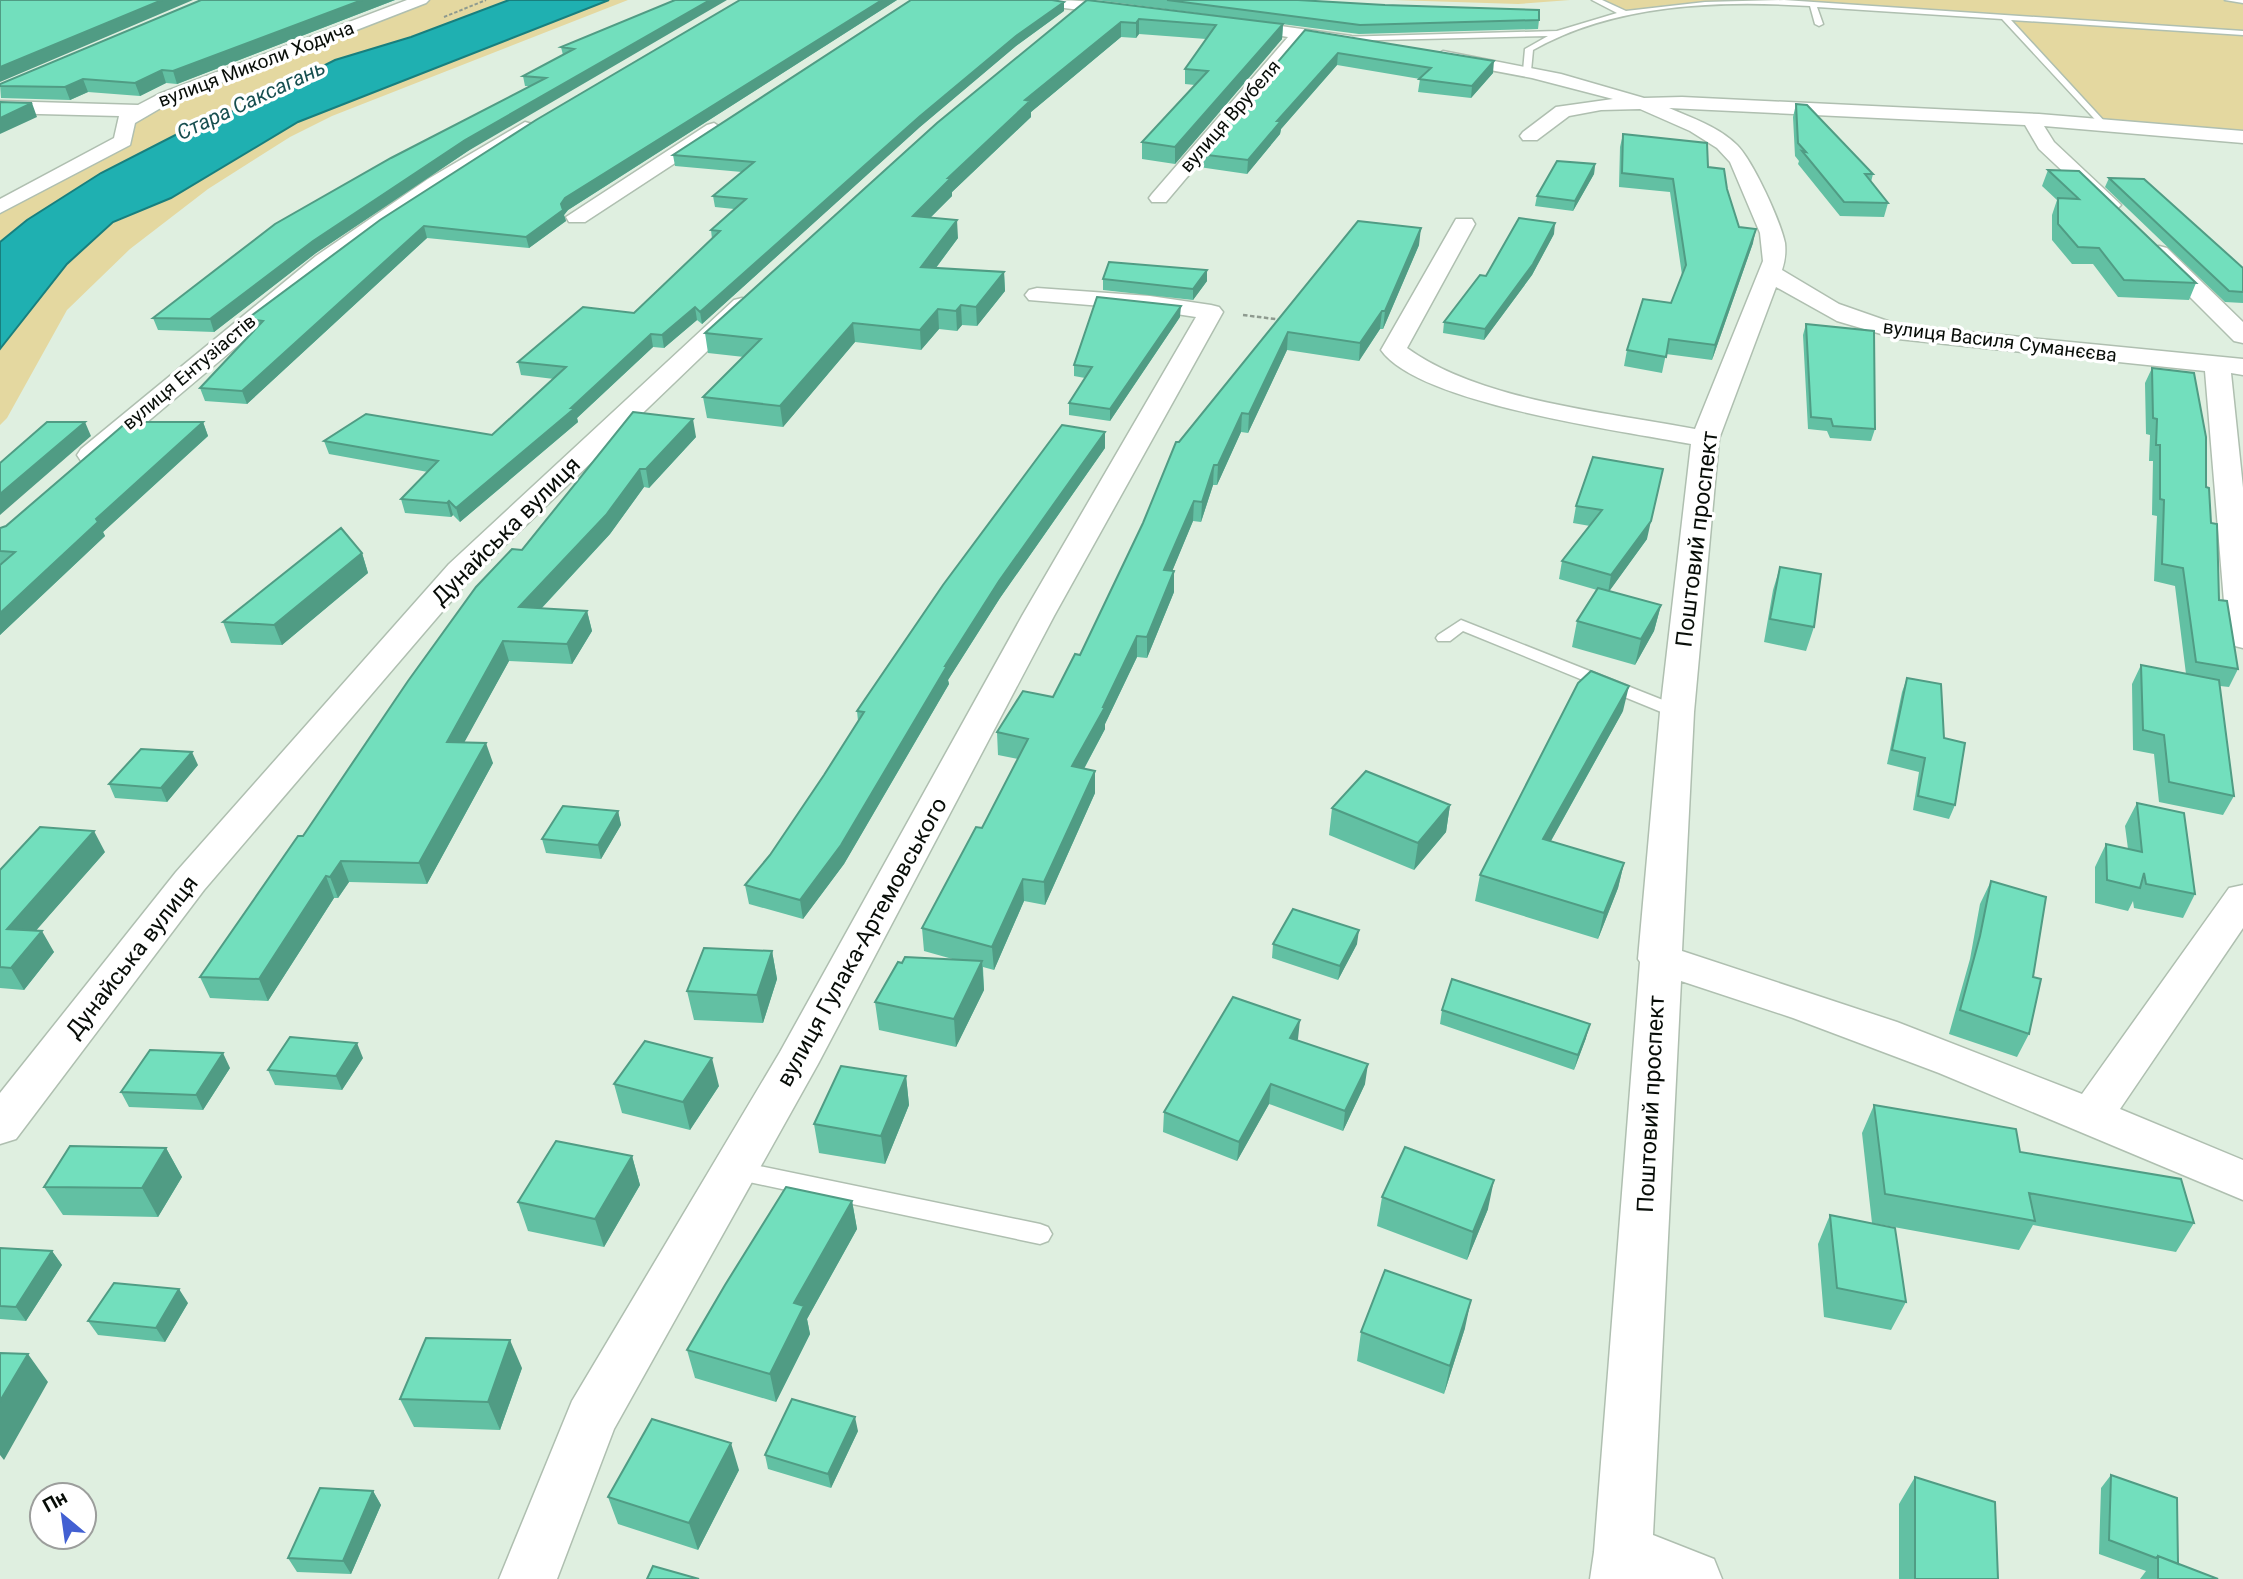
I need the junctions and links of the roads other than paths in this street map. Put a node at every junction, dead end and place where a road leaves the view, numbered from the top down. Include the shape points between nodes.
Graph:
1 (421, 0) edge
2 (1040, 0) edge
3 (1596, 0) edge
4 (2228, 0) edge
5 (1736, 1) edge
6 (2243, 1) edge
7 (1813, 5) junction
8 (1084, 6) junction
9 (1138, 8) edge
10 (1626, 14) junction
11 (2005, 18) junction
12 (1197, 20) edge
13 (1819, 24) dead end
14 (1054, 29) edge
15 (1300, 33) junction
16 (1553, 33) junction
17 (2243, 33) edge
18 (1338, 39) junction
19 (1527, 71) junction
20 (1644, 103) junction
21 (0, 107) edge
22 (139, 111) junction
23 (540, 119) edge
24 (728, 120) edge
25 (2039, 120) junction
26 (2103, 125) junction
27 (1530, 136) dead end
28 (2243, 137) edge
29 (1159, 198) dead end
30 (0, 207) edge
31 (577, 217) dead end
32 (2127, 221) edge
33 (1464, 224) dead end
34 (2146, 240) edge
35 (1770, 272) junction
36 (767, 282) edge
37 (1037, 295) dead end
38 (2243, 336) edge
39 (2230, 366) edge
40 (1705, 439) junction
41 (71, 472) edge
42 (2237, 486) edge
43 (1444, 638) dead end
44 (2243, 638) edge
45 (1677, 712) junction
46 (2243, 898) edge
47 (1659, 959) junction
48 (2091, 1116) junction
49 (0, 1126) edge
50 (735, 1170) junction
51 (2243, 1181) edge
52 (1040, 1234) dead end
53 (1621, 1565) edge
54 (528, 1579) edge
55 (1693, 1579) edge

1 - 22 street, вулиця Миколи Ходича
2 - 8 street
3 - 10 lane
4 - 6 lane
5 - 7 lane
5 - 10 lane
7 - 11 lane
7 - 13 lane
8 - 9 street
8 - 14 street
10 - 16 lane
11 - 17 lane
11 - 26 lane
12 - 15 street, Поштовий проспект
15 - 18 street, Поштовий проспект
15 - 29 street, вулиця Врубеля
16 - 18 lane
16 - 19 lane via 1529,49
18 - 19 street, Поштовий проспект
19 - 20 street, Поштовий проспект
20 - 25 street via 1739,103
20 - 27 street via 1563,111
20 - 35 street, Поштовий проспект via 1706,131 1730,149 1745,169 1776,244
21 - 22 street
22 - 30 street, вулиця Миколи Ходича via 126,120 123,141
23 - 41 street, вулиця Ентузіастів via 435,183 324,261
24 - 31 street
25 - 26 street
25 - 32 street via 2034,125 2046,145
26 - 28 street
33 - 40 street via 1393,350 1422,371 1497,399
34 - 38 street
35 - 39 street, вулиця Василя Суманєєва via 1830,311 1898,332
35 - 40 street, Поштовий проспект
36 - 49 street, Дунайська вулиця via 460,571 190,881
37 - 50 street, вулиця Гулака-Артемовського via 1211,312 1038,616
39 - 42 street
40 - 45 street, Поштовий проспект
42 - 44 street
43 - 45 lane via 1461,625
45 - 47 street, Поштовий проспект
46 - 48 street
47 - 48 street via 1779,996
47 - 53 street, Поштовий проспект
48 - 51 street
50 - 52 lane
50 - 54 street, вулиця Гулака-Артемовського via 591,1418
53 - 55 street

